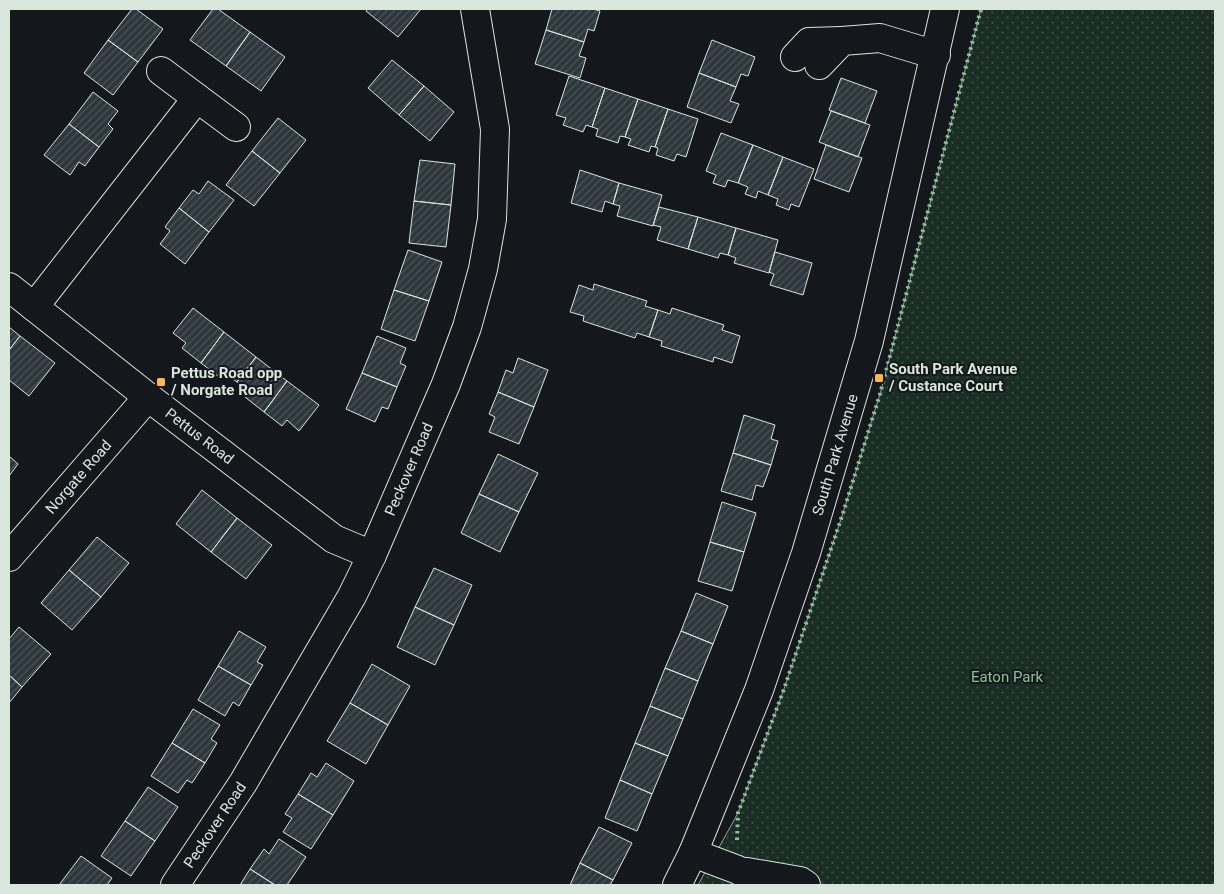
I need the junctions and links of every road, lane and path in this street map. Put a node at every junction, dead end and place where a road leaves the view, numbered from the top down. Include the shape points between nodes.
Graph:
1 (476, 9) edge
2 (945, 9) edge
3 (807, 47) dead end
4 (936, 55) junction
5 (161, 71) dead end
6 (197, 98) junction
7 (236, 127) dead end
8 (9, 287) edge
9 (34, 307) junction
10 (148, 397) junction
11 (372, 555) junction
12 (9, 557) edge
13 (693, 853) junction
14 (738, 870) junction
15 (175, 885) edge
16 (677, 885) edge
17 (765, 885) edge
18 (806, 885) edge

1 - 11 street, Peckover Road via 495,129 492,219 483,269 467,328 446,384
2 - 4 street, South Park Avenue
3 - 4 street via 880,38
4 - 13 street, South Park Avenue via 869,341 806,553 759,690
5 - 6 street
6 - 7 street
6 - 9 street
8 - 9 street, Pettus Road
9 - 10 street, Pettus Road
10 - 11 street, Pettus Road via 334,539
10 - 12 street, Norgate Road
11 - 15 street, Peckover Road via 352,596 243,783
13 - 14 street
13 - 16 street, South Park Avenue
14 - 17 street
14 - 18 street via 800,881

